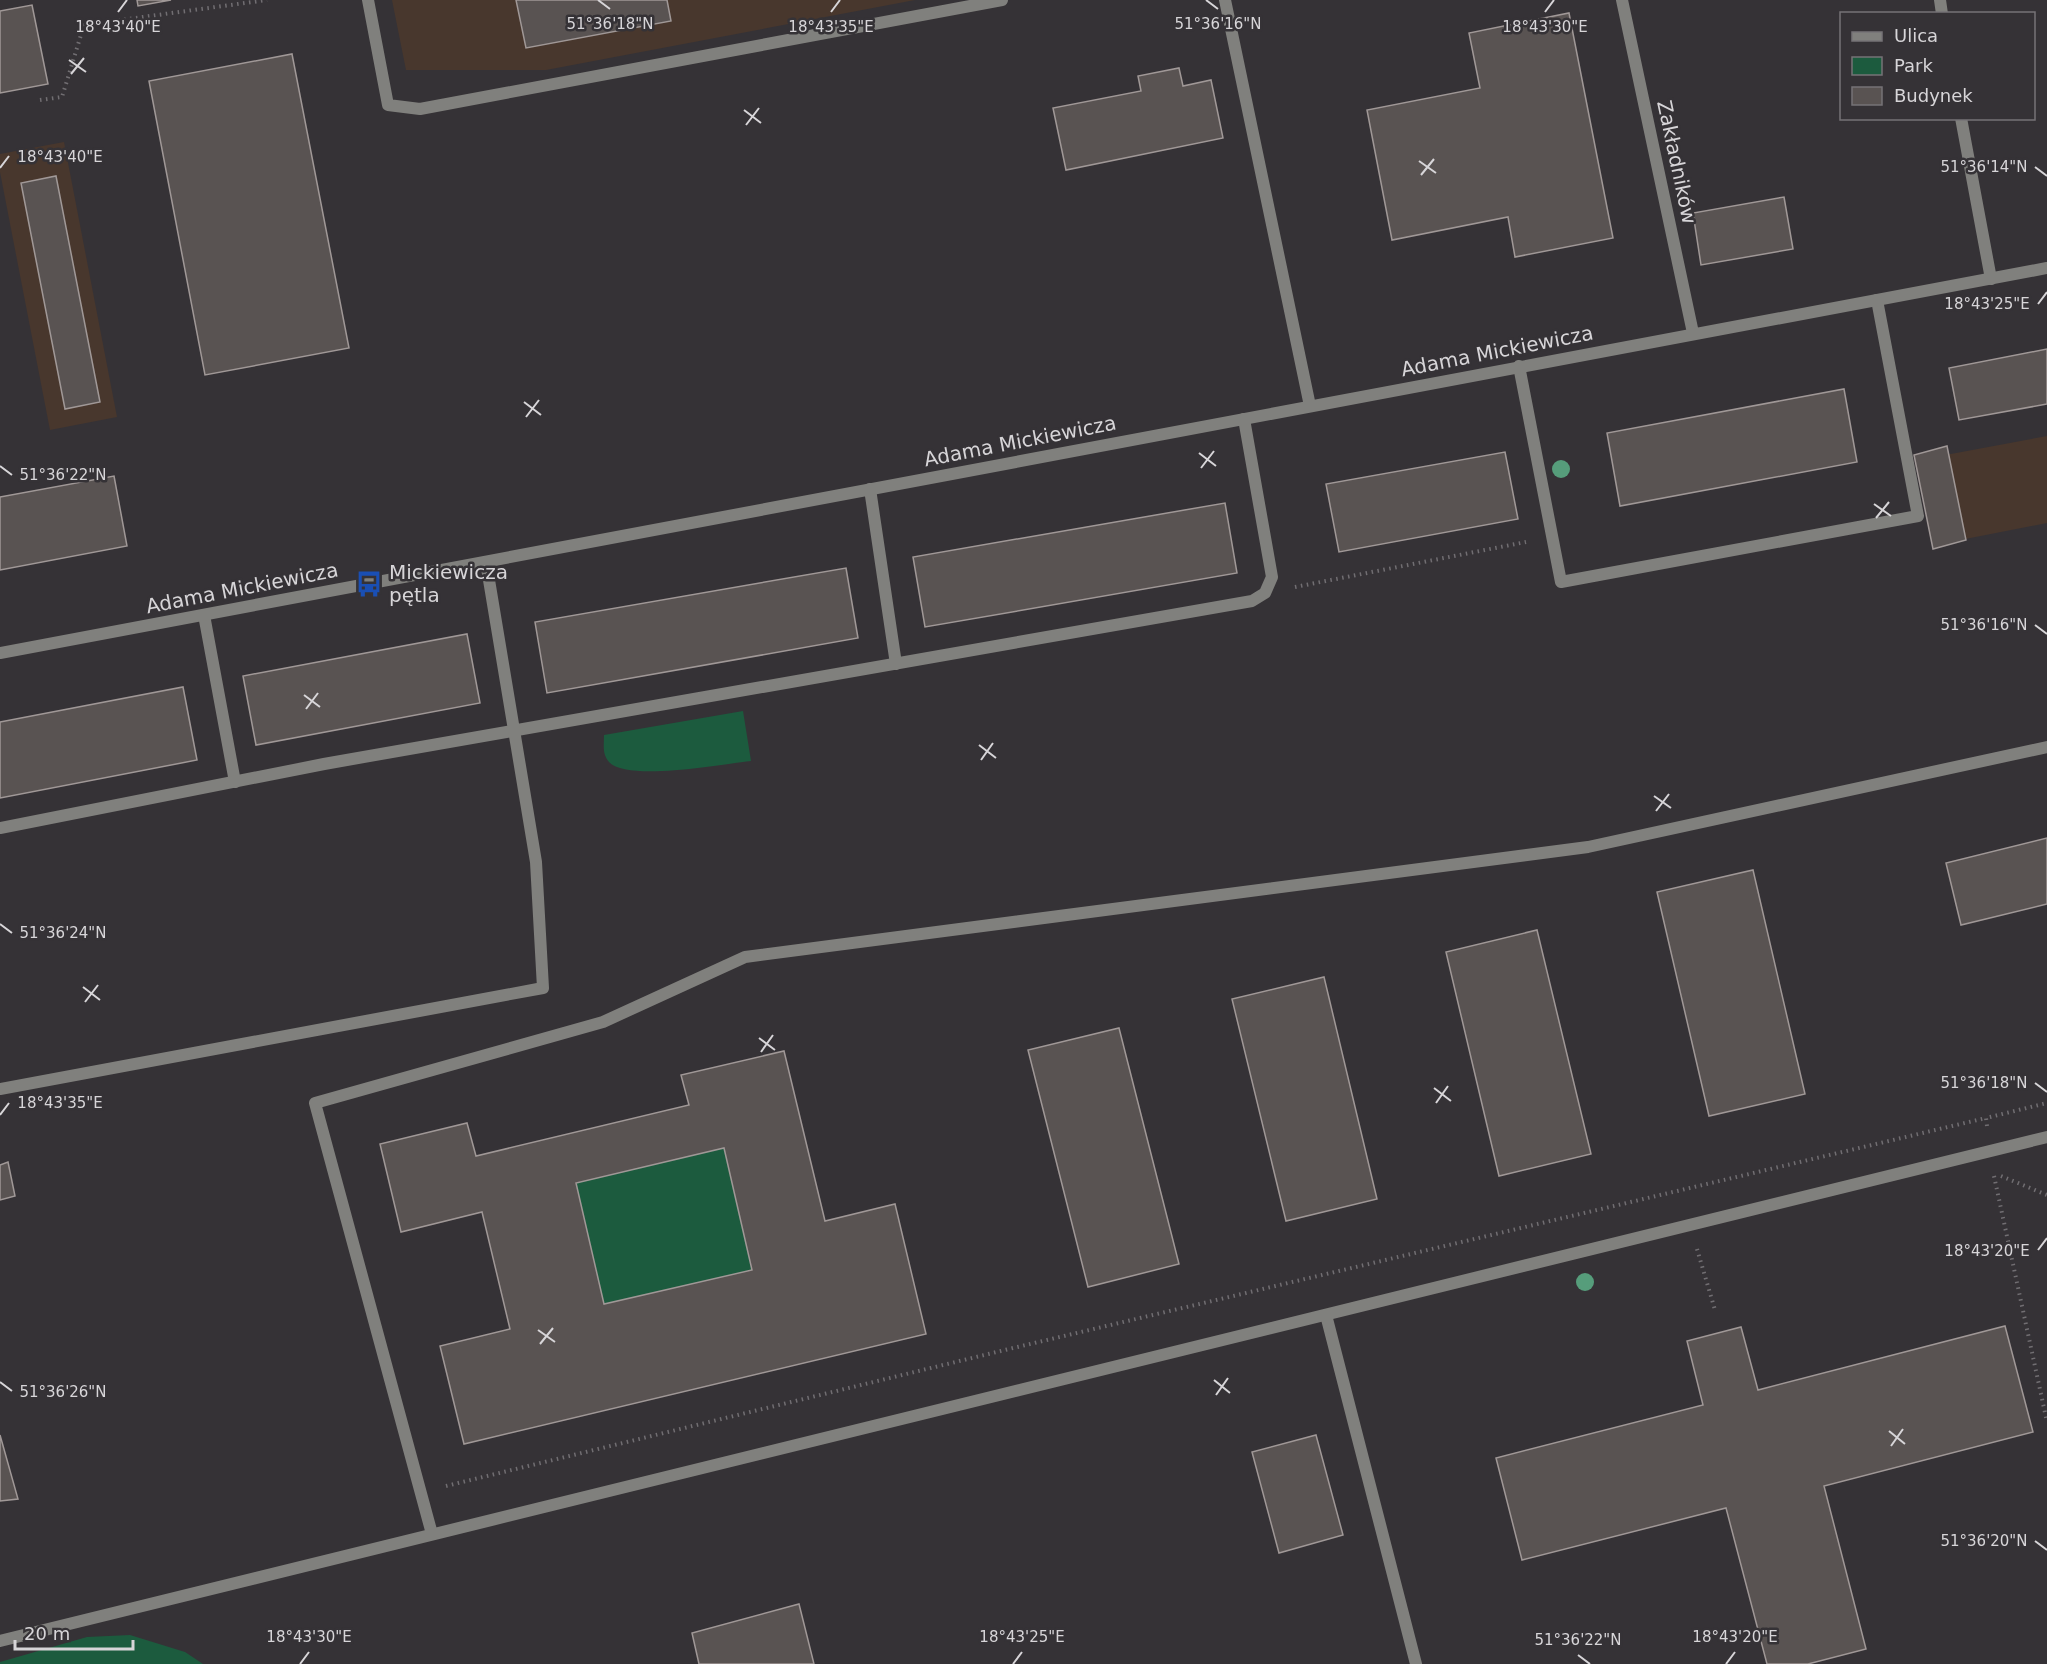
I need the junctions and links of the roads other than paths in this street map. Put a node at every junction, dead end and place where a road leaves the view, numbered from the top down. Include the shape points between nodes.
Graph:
1 (368, 0) edge
2 (1002, 0) edge
3 (1225, 0) edge
4 (1622, 0) edge
5 (1962, 120) edge
6 (2047, 268) edge
7 (1991, 279) junction
8 (1877, 300) junction
9 (1693, 333) junction
10 (1520, 366) junction
11 (1310, 406) junction
12 (1244, 419) junction
13 (870, 489) junction
14 (486, 562) junction
15 (204, 615) junction
16 (0, 653) edge
17 (896, 664) junction
18 (513, 731) junction
19 (2047, 747) edge
20 (235, 782) junction
21 (0, 828) edge
22 (0, 1089) edge
23 (2047, 1137) edge
24 (1326, 1315) junction
25 (432, 1534) junction
26 (0, 1641) edge
27 (1416, 1664) edge

1 - 2 street via 388,105 420,110
3 - 11 street
4 - 9 street, Zakładników
5 - 7 street
6 - 7 street, Adama Mickiewicza
7 - 8 street, Adama Mickiewicza
8 - 9 street, Adama Mickiewicza
8 - 10 street via 1918,516 1561,582
9 - 10 street, Adama Mickiewicza
10 - 11 street, Adama Mickiewicza
11 - 12 street, Adama Mickiewicza
12 - 13 street, Adama Mickiewicza
12 - 17 street via 1272,577 1265,593 1252,601
13 - 14 street, Adama Mickiewicza
13 - 17 street
14 - 15 street, Adama Mickiewicza
14 - 18 street
15 - 16 street, Adama Mickiewicza
15 - 20 street
17 - 18 street
18 - 20 street
18 - 22 street via 536,862 543,988
19 - 25 street via 1588,847 745,957 603,1022 315,1103
20 - 21 street
23 - 24 street
24 - 25 street
24 - 27 street
25 - 26 street

